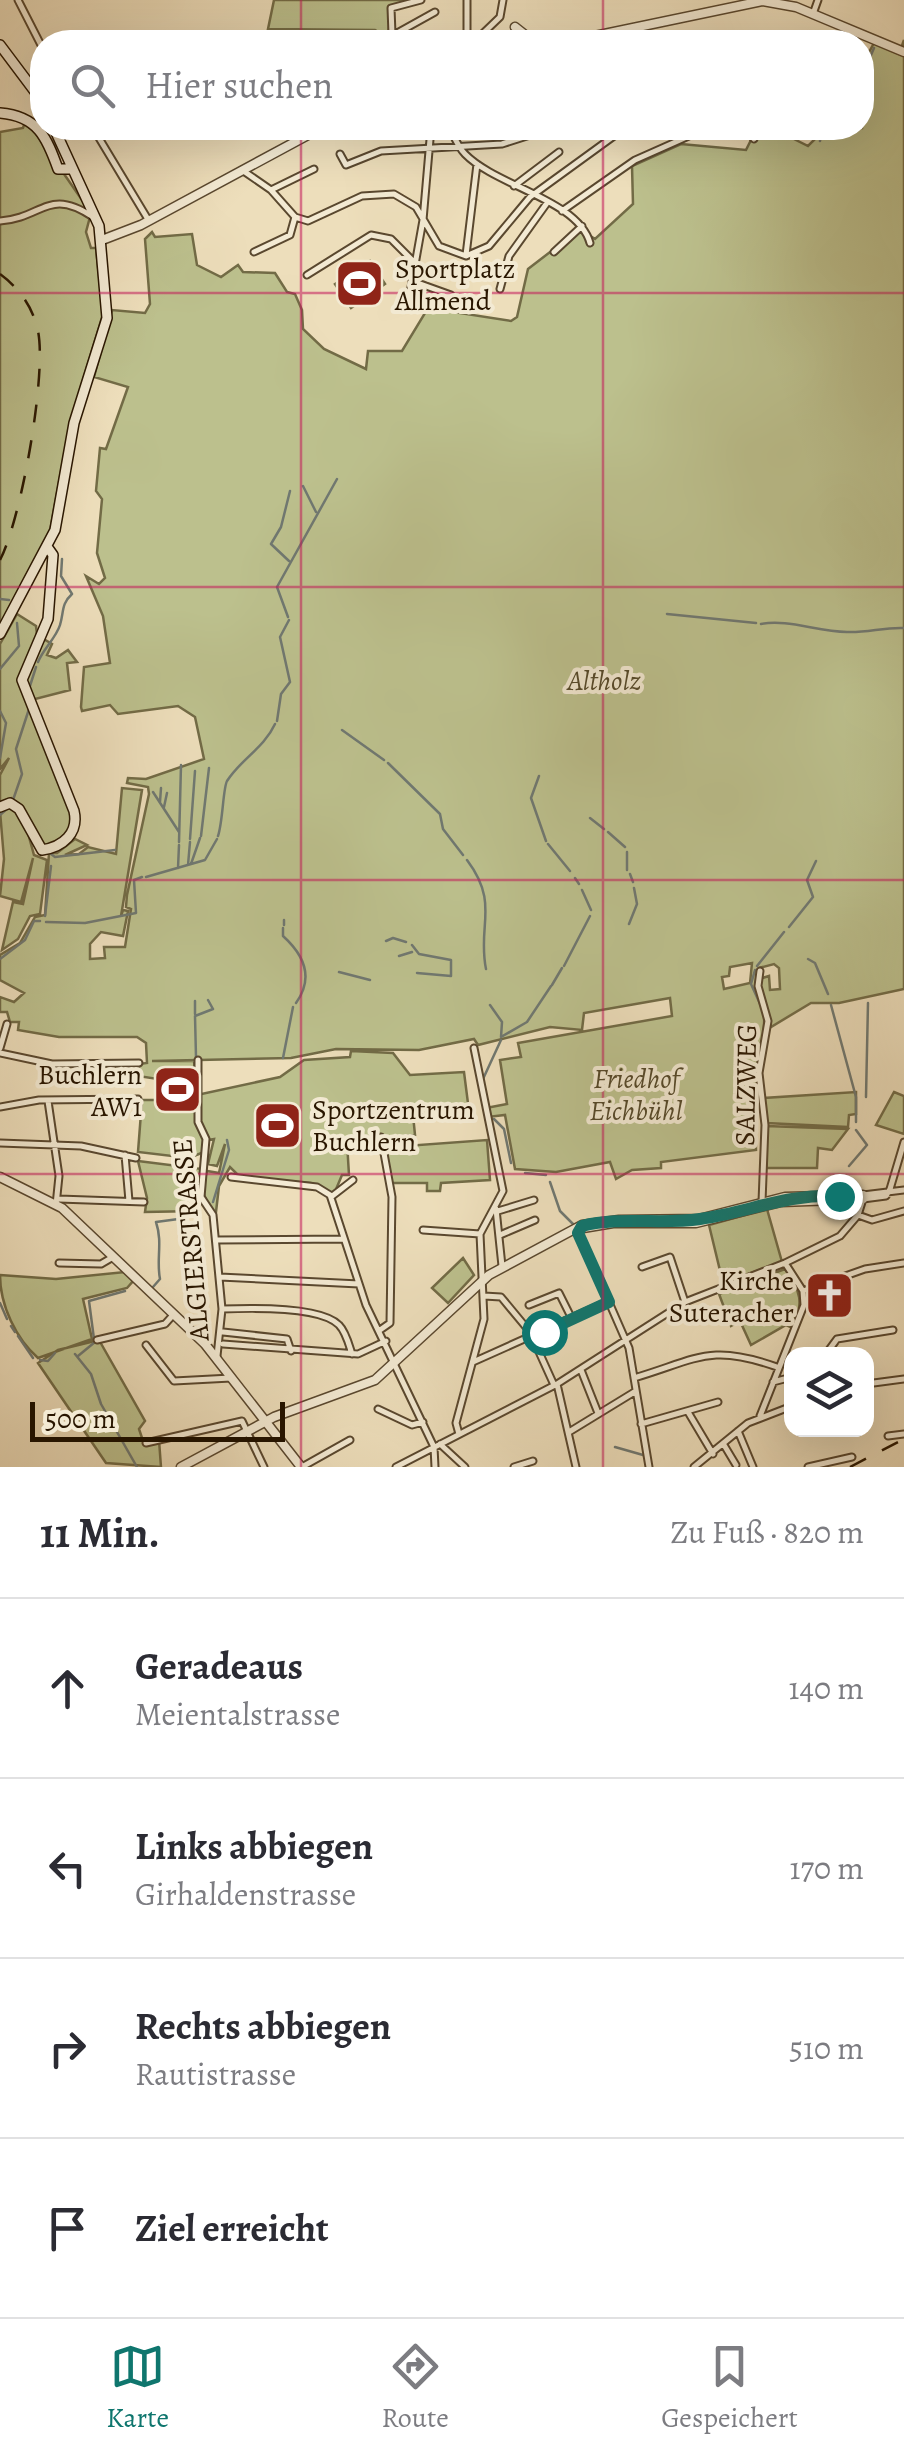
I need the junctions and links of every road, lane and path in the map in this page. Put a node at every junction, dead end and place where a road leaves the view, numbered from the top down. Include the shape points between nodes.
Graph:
1 (18, 0) edge
2 (420, 0) edge
3 (467, 0) edge
4 (502, 0) edge
5 (818, 0) edge
6 (435, 12) dead end
7 (813, 14) junction
8 (500, 17) junction
9 (515, 27) joint
10 (33, 30) edge
11 (392, 30) edge
12 (401, 30) edge
13 (469, 30) edge
14 (484, 30) edge
15 (519, 30) edge
16 (618, 30) edge
17 (848, 30) edge
18 (874, 41) edge
19 (0, 45) edge
20 (904, 52) edge
21 (5, 59) edge
22 (30, 87) edge
23 (0, 112) edge
24 (30, 123) edge
25 (48, 140) edge
26 (59, 140) edge
27 (100, 140) edge
28 (298, 140) edge
29 (429, 140) edge
30 (456, 140) edge
31 (514, 140) edge
32 (608, 140) edge
33 (680, 140) edge
34 (460, 148) junction
35 (428, 149) junction
36 (560, 152) dead end
37 (340, 154) dead end
38 (477, 164) junction
39 (71, 169) junction
40 (314, 169) dead end
41 (242, 170) junction
42 (514, 186) junction
43 (271, 190) junction
44 (532, 195) junction
45 (547, 203) junction
46 (562, 211) junction
47 (96, 217) junction
48 (295, 217) junction
49 (423, 220) junction
50 (0, 221) edge
51 (149, 221) junction
52 (582, 226) junction
53 (102, 240) junction
54 (590, 243) dead end
55 (254, 252) dead end
56 (554, 252) dead end
57 (466, 256) junction
58 (415, 264) junction
59 (307, 275) dead end
60 (412, 281) junction
61 (500, 289) dead end
62 (451, 295) dead end
63 (408, 304) dead end
64 (48, 548) junction
65 (0, 634) edge
66 (0, 807) edge
67 (760, 971) dead end
68 (7, 1024) dead end
69 (474, 1048) dead end
70 (0, 1051) edge
71 (198, 1060) dead end
72 (138, 1063) dead end
73 (138, 1099) dead end
74 (48, 1101) junction
75 (0, 1107) edge
76 (381, 1137) dead end
77 (904, 1142) edge
78 (0, 1144) edge
79 (52, 1144) junction
80 (124, 1155) junction
81 (136, 1158) dead end
82 (0, 1176) edge
83 (231, 1177) dead end
84 (353, 1180) dead end
85 (890, 1189) junction
86 (904, 1190) edge
87 (331, 1197) junction
88 (863, 1197) junction
89 (534, 1200) dead end
90 (58, 1202) junction
91 (129, 1202) junction
92 (144, 1202) dead end
93 (762, 1204) junction
94 (497, 1210) junction
95 (904, 1210) edge
96 (858, 1215) junction
97 (535, 1220) dead end
98 (576, 1229) junction
99 (424, 1230) dead end
100 (480, 1234) junction
101 (500, 1235) junction
102 (344, 1239) junction
103 (216, 1240) junction
104 (114, 1256) junction
105 (904, 1263) edge
106 (59, 1264) dead end
107 (785, 1264) junction
108 (502, 1266) junction
109 (642, 1267) dead end
110 (220, 1277) junction
111 (482, 1280) junction
112 (358, 1284) junction
113 (472, 1290) junction
114 (803, 1291) junction
115 (484, 1295) junction
116 (609, 1302) junction
117 (686, 1302) junction
118 (529, 1305) dead end
119 (222, 1308) junction
120 (174, 1314) junction
121 (572, 1319) junction
122 (380, 1330) junction
123 (893, 1330) dead end
124 (222, 1332) junction
125 (533, 1336) junction
126 (96, 1340) dead end
127 (386, 1341) junction
128 (627, 1343) junction
129 (222, 1344) junction
130 (146, 1345) dead end
131 (830, 1347) edge
132 (291, 1351) junction
133 (352, 1354) junction
134 (217, 1356) junction
135 (473, 1362) junction
136 (398, 1363) junction
137 (777, 1368) junction
138 (581, 1370) junction
139 (233, 1376) junction
140 (634, 1378) junction
141 (784, 1379) edge
142 (904, 1379) edge
143 (773, 1382) junction
144 (874, 1383) edge
145 (555, 1384) junction
146 (636, 1391) junction
147 (718, 1402) dead end
148 (784, 1408) edge
149 (378, 1410) dead end
150 (688, 1412) junction
151 (598, 1413) junction
152 (760, 1416) junction
153 (268, 1420) junction
154 (422, 1422) junction
155 (642, 1424) junction
156 (249, 1430) junction
157 (738, 1431) junction
158 (569, 1432) junction
159 (459, 1434) junction
160 (904, 1434) edge
161 (888, 1436) dead end
162 (350, 1440) dead end
163 (146, 1443) dead end
164 (724, 1445) junction
165 (437, 1446) junction
166 (713, 1454) junction
167 (852, 1457) dead end
168 (533, 1460) edge
169 (194, 1464) edge
170 (736, 1466) edge
171 (181, 1467) edge
172 (264, 1467) edge
173 (302, 1467) edge
174 (396, 1467) edge
175 (435, 1467) edge
176 (465, 1467) edge
177 (514, 1467) edge
178 (576, 1467) edge
179 (649, 1467) edge
180 (694, 1467) edge
181 (753, 1467) edge
182 (808, 1467) edge

1 - 10 street
2 - 11 street via 391,8
3 - 13 street
4 - 8 street
5 - 7 street
6 - 12 street
7 - 16 street via 774,2 735,3
7 - 17 street
8 - 9 street
8 - 14 street
9 - 15 street
18 - 20 street
19 - 21 main road
21 - 22 main road
23 - 24 main road
25 - 39 main road via 57,168
26 - 39 main road
27 - 51 street
28 - 41 street
29 - 35 street
30 - 34 street
31 - 34 street
32 - 44 street
33 - 46 street via 635,160
34 - 35 street
34 - 38 street
35 - 37 street via 370,154 346,165
35 - 49 street
36 - 42 street
38 - 42 street
38 - 57 street
39 - 47 main road
40 - 43 street
41 - 43 street
41 - 51 street
42 - 44 street
43 - 48 street
44 - 45 street
44 - 57 street via 488,246
45 - 46 street
45 - 61 street via 509,256
46 - 52 street
47 - 50 street via 57,202
47 - 53 main road
48 - 49 street via 318,218 378,192 408,199
48 - 55 street via 290,235
49 - 57 street via 439,246
49 - 58 street
51 - 53 street
52 - 54 street
52 - 56 street
53 - 64 main road via 106,324 74,422
58 - 59 street via 392,239 371,234
58 - 60 street
60 - 62 street
60 - 63 street
64 - 65 main road
64 - 66 main road via 49,614 22,680 75,826 68,838 42,850 19,808
67 - 93 street, SALZWEG via 768,1018 759,1073
68 - 70 street
69 - 94 street via 502,1184
70 - 72 street via 52,1064
71 - 103 street, ALGIERSTRASSE via 198,1122 206,1139 201,1197 213,1215
73 - 74 street
74 - 75 street
74 - 79 street
76 - 122 street via 392,1197 394,1273 390,1323
77 - 85 street
78 - 79 street
79 - 80 street
79 - 90 street
80 - 81 street
80 - 91 street
82 - 90 street
83 - 87 street via 317,1187
84 - 87 street
85 - 86 street
85 - 88 street
87 - 102 street
88 - 93 street
88 - 96 street
89 - 94 street
90 - 91 street
90 - 104 street
91 - 92 street
93 - 98 street via 699,1219 619,1220
94 - 100 street
94 - 101 street
95 - 96 street via 872,1220
96 - 107 street via 840,1236
97 - 101 street
98 - 108 street
98 - 116 street
99 - 100 street
100 - 111 street
101 - 108 street
102 - 103 street
102 - 112 street
103 - 110 street, ALGIERSTRASSE
104 - 106 street via 101,1264
104 - 120 street
105 - 114 street
107 - 114 street
107 - 117 street
108 - 111 street
109 - 117 street via 670,1258
110 - 112 street
110 - 119 street, ALGIERSTRASSE
111 - 113 street
111 - 115 street
112 - 122 street
113 - 115 street
113 - 136 street
114 - 137 street via 802,1313
115 - 125 street via 501,1297
115 - 135 street
116 - 121 street
116 - 128 street
117 - 128 street
118 - 121 street via 558,1293
119 - 124 street, ALGIERSTRASSE
119 - 133 street via 281,1308 329,1319 342,1328
120 - 126 street via 164,1324
120 - 134 street
121 - 125 street
122 - 127 street
123 - 131 street via 834,1340
124 - 129 street, ALGIERSTRASSE
124 - 132 street via 287,1339
125 - 135 street
125 - 145 street
127 - 133 street
127 - 136 street
128 - 138 street
128 - 140 street
129 - 132 street
129 - 134 street, ALGIERSTRASSE
130 - 139 street via 174,1382
132 - 133 street
134 - 139 street
135 - 159 street via 456,1423
136 - 153 street via 361,1387
136 - 154 street
137 - 140 street via 718,1352
137 - 143 street
138 - 145 street
138 - 151 street
139 - 153 street
140 - 146 street
141 - 143 street
142 - 144 street
143 - 152 street
145 - 158 street
145 - 159 street
146 - 151 street
146 - 155 street
147 - 150 street
148 - 152 street
149 - 154 street
150 - 155 street
150 - 166 street
151 - 158 street
152 - 157 street
153 - 156 street
153 - 173 street
154 - 165 street
155 - 179 street
156 - 163 street via 242,1421 225,1422
156 - 169 street
156 - 172 street
157 - 164 street
157 - 181 street
158 - 178 street
159 - 165 street
160 - 161 street
162 - 173 street
164 - 166 street
164 - 170 street
165 - 174 street
165 - 175 street
165 - 176 street
166 - 180 street
167 - 182 street
168 - 177 street
169 - 171 street

